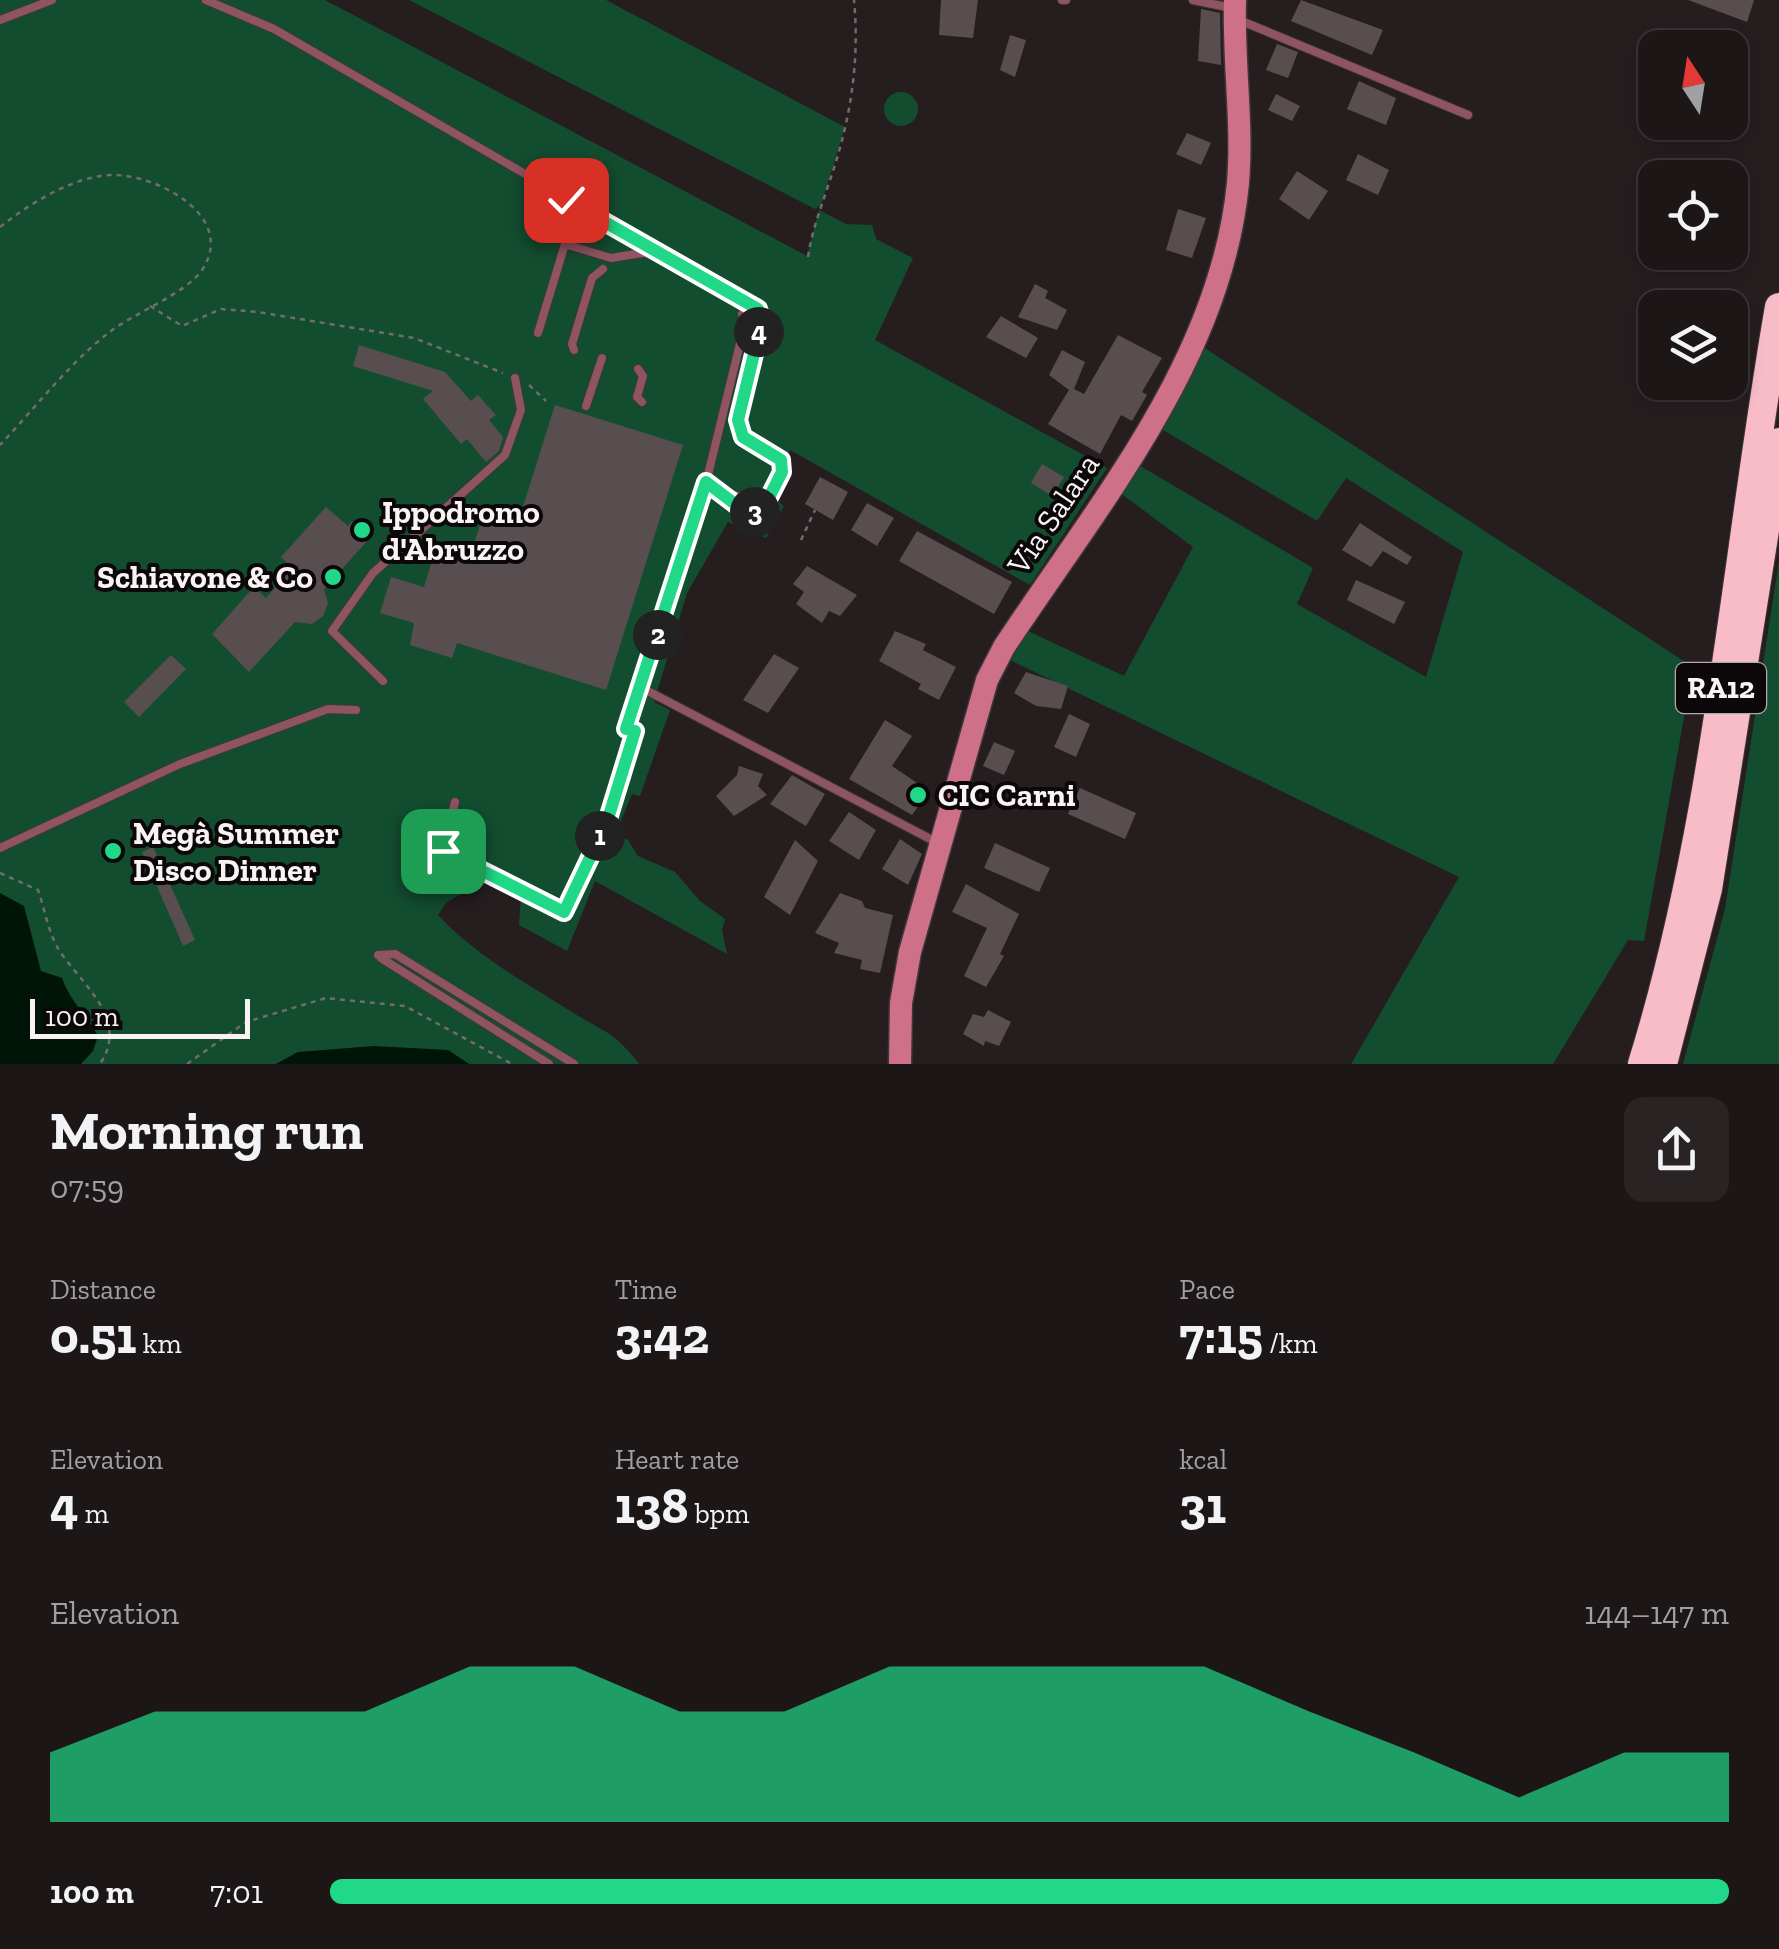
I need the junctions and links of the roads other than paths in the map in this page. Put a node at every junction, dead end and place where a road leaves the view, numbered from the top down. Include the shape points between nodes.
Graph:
1 (52, 0) edge
2 (206, 0) edge
3 (1192, 0) edge
4 (1235, 9) edge
5 (0, 20) edge
6 (1468, 115) dead end
7 (655, 251) junction
8 (603, 269) dead end
9 (1779, 307) edge
10 (742, 314) dead end
11 (538, 332) dead end
12 (574, 350) dead end
13 (602, 358) dead end
14 (638, 369) dead end
15 (515, 378) road end
16 (642, 402) dead end
17 (586, 406) dead end
18 (1779, 442) edge
19 (706, 482) junction
20 (382, 681) dead end
21 (642, 688) junction
22 (356, 710) dead end
23 (455, 802) dead end
24 (940, 844) junction
25 (0, 848) edge
26 (549, 1064) edge
27 (574, 1064) edge
28 (900, 1064) edge
29 (1642, 1064) edge
30 (1663, 1064) edge

1 - 5 lane
2 - 7 lane via 274,29
3 - 4 lane
4 - 6 lane
4 - 24 street, Via Salara via 1238,182 1207,312 1142,439 994,662
7 - 11 lane via 611,258 565,244
7 - 19 lane via 758,309 762,321 738,420 743,437 781,460 782,472 760,515
8 - 12 lane via 592,278
9 - 29 highway, RA12 via 1694,852
10 - 19 lane
13 - 17 lane
14 - 16 lane
15 - 20 lane via 521,410 505,455 373,573 332,631
18 - 30 highway, RA12 via 1714,856
19 - 21 lane
21 - 23 lane via 626,729 635,731 607,822 564,912 443,851
21 - 24 lane
22 - 25 lane via 328,709 197,757
24 - 28 street, Via Salara via 908,963
26 - 27 lane via 378,955 395,954

